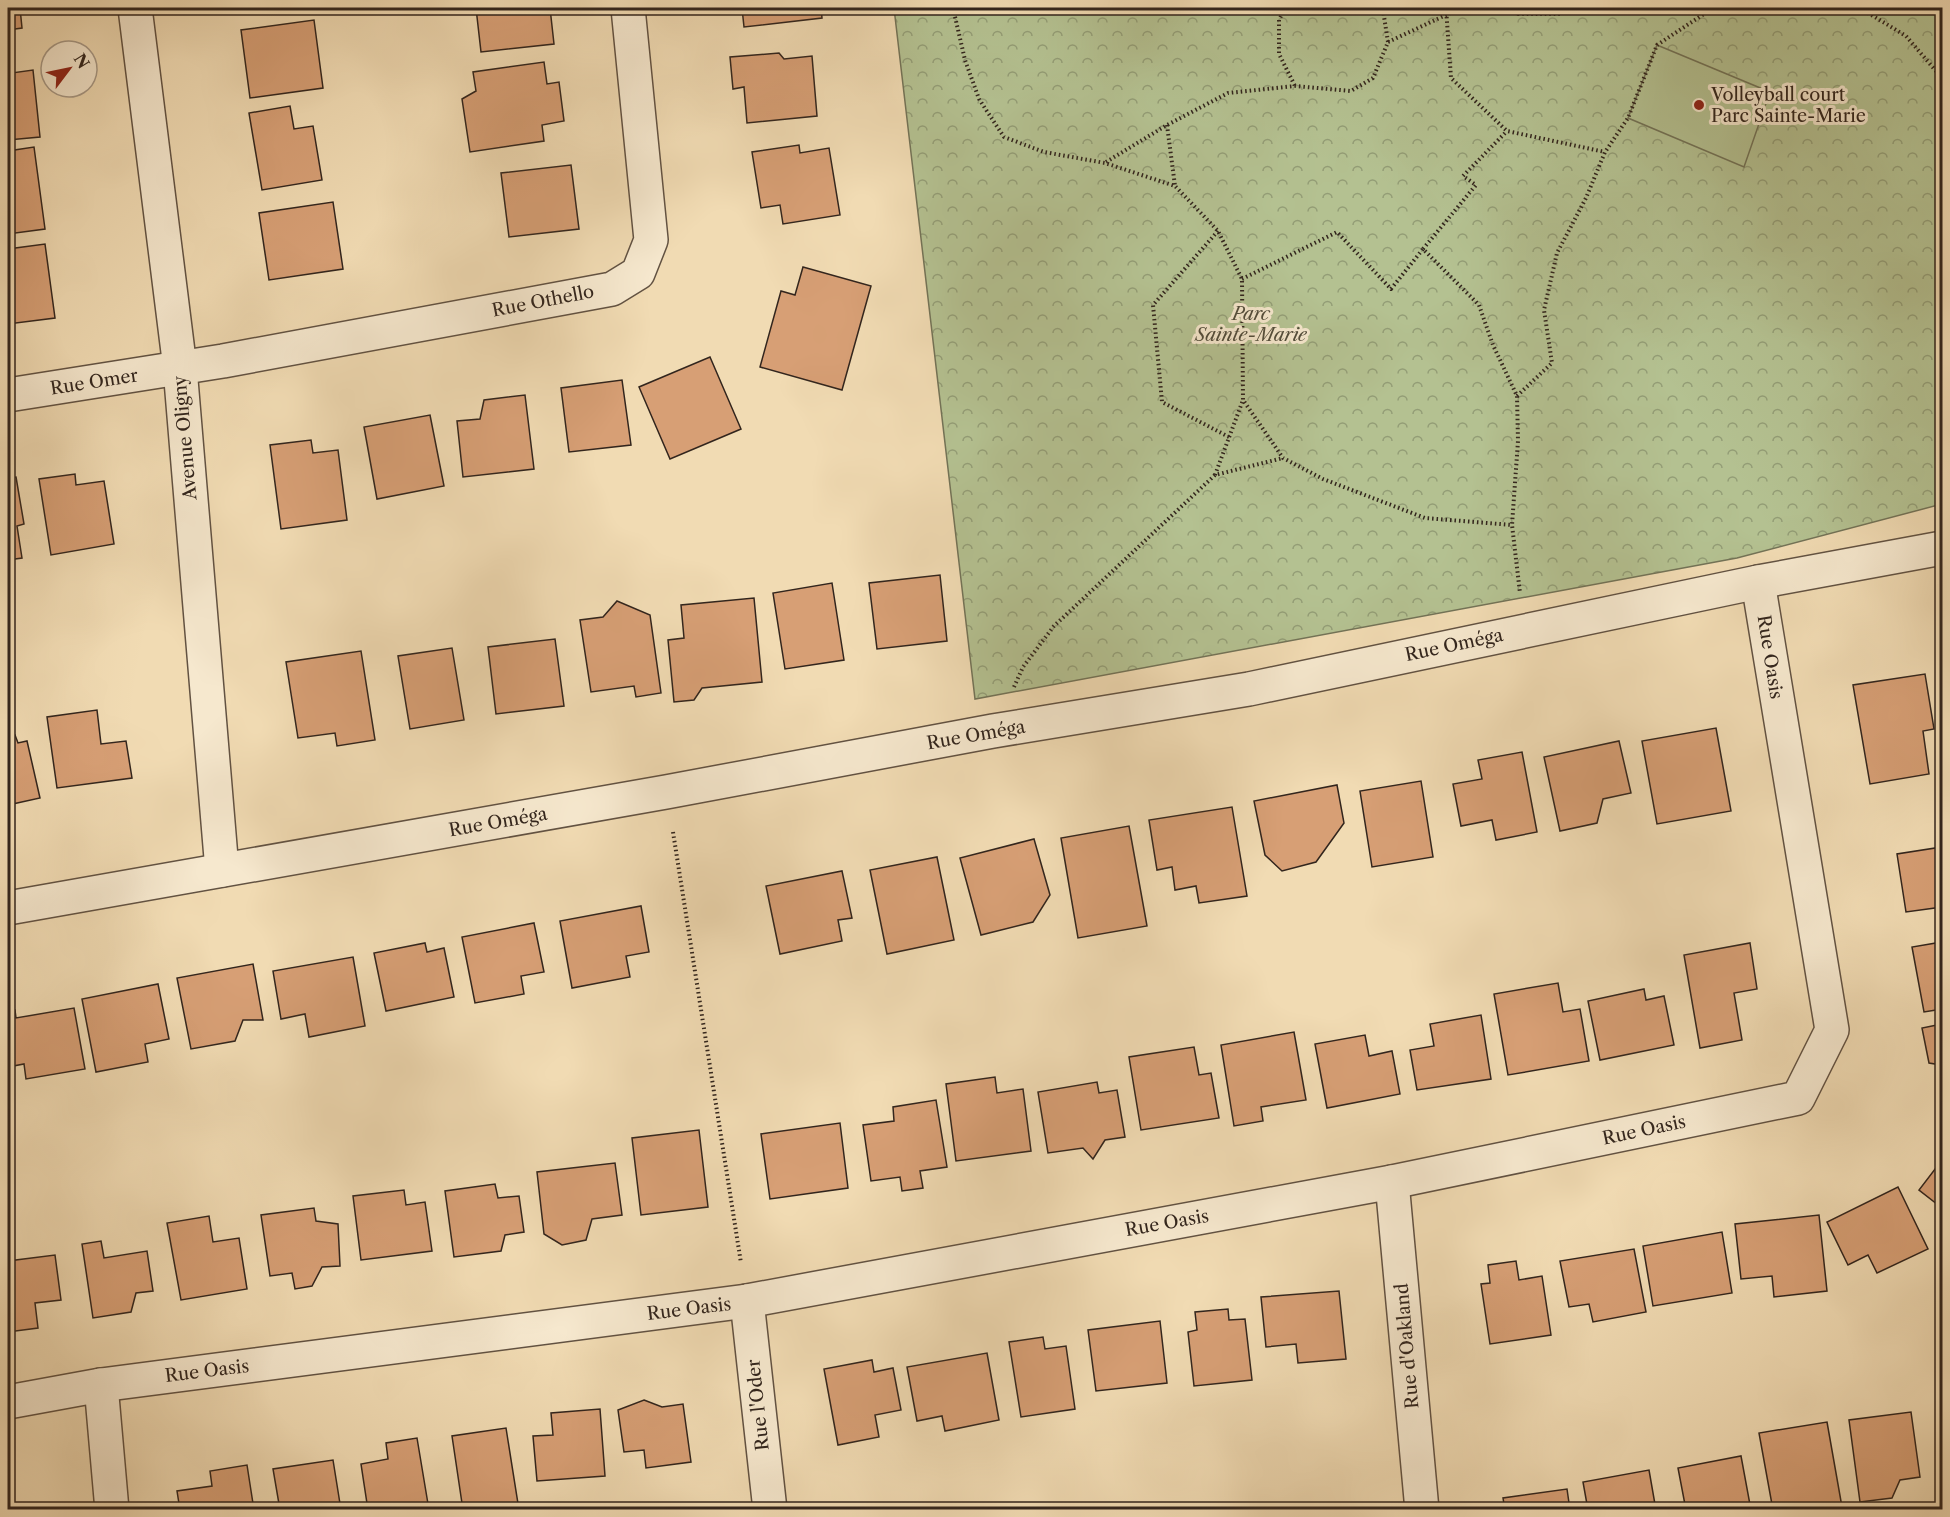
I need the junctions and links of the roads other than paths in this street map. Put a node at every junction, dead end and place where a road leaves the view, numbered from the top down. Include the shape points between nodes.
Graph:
1 (135, 8) edge
2 (628, 8) edge
3 (180, 368) junction
4 (8, 395) edge
5 (1942, 548) edge
6 (1758, 582) junction
7 (222, 870) junction
8 (8, 908) edge
9 (1392, 1182) junction
10 (747, 1301) junction
11 (100, 1385) junction
12 (8, 1402) edge
13 (112, 1509) edge
14 (770, 1509) edge
15 (1422, 1509) edge

1 - 3 street, Avenue Oligny
2 - 3 street, Rue Othello via 651,240 638,273 612,289
3 - 4 street, Rue Omer
3 - 7 street, Avenue Oligny
5 - 6 street, Rue Oméga
6 - 7 street, Rue Oméga via 1249,689 993,731
6 - 9 street, Rue Oasis via 1832,1030 1798,1098
7 - 8 street, Rue Oméga
9 - 10 street, Rue Oasis
9 - 15 street, Rue d'Oakland
10 - 11 street, Rue Oasis
10 - 14 street, Rue l'Oder
11 - 12 street, Rue Oasis
11 - 13 street

